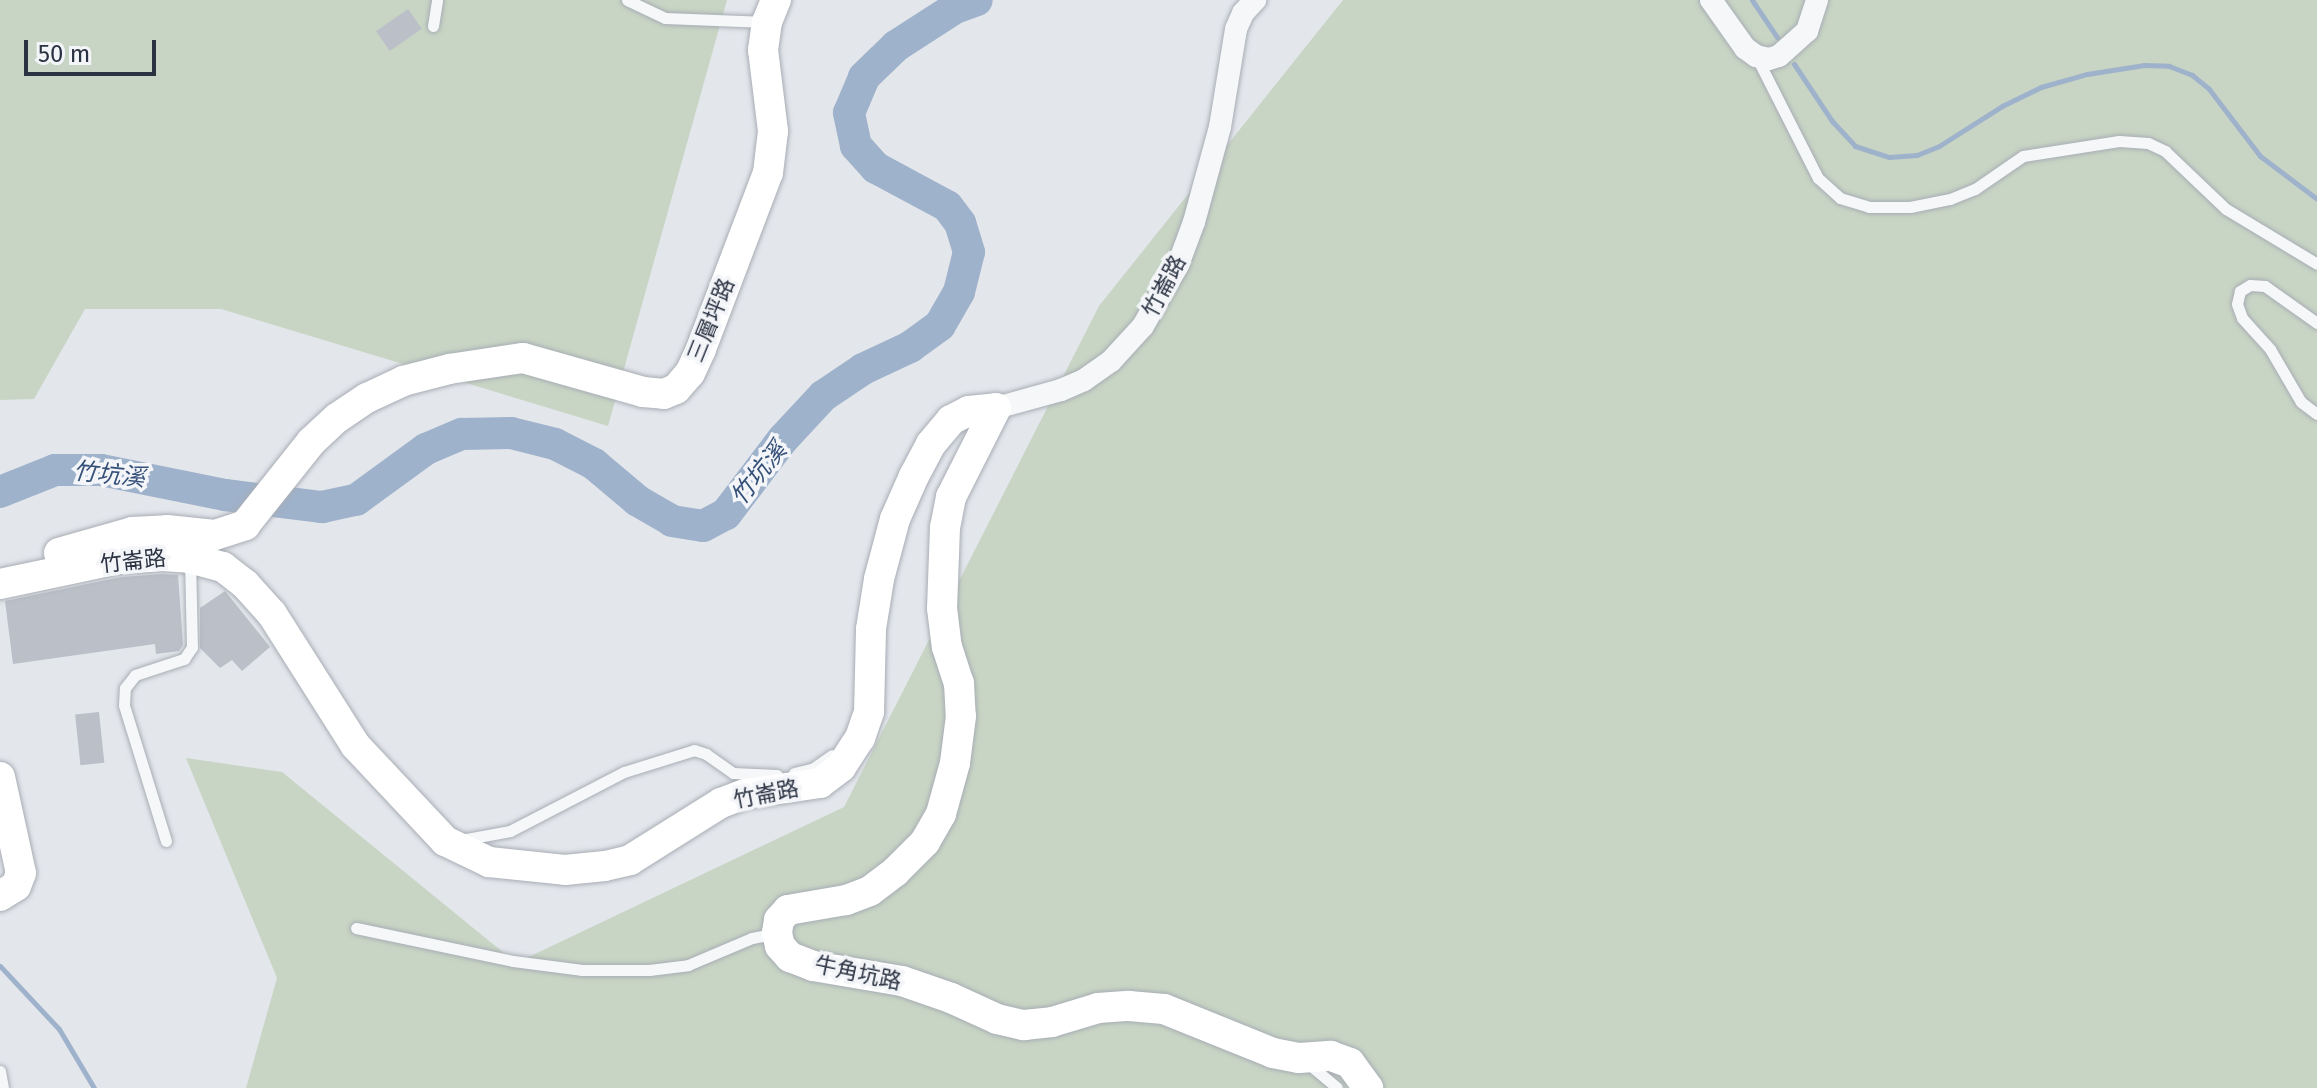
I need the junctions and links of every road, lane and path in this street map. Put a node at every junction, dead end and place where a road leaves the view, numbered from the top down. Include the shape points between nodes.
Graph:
1 (437, 0) edge
2 (627, 0) edge
3 (1255, 0) edge
4 (1711, 0) edge
5 (1817, 0) edge
6 (771, 11) edge
7 (433, 26) dead end
8 (1756, 56) junction
9 (2317, 264) edge
10 (2317, 323) edge
11 (996, 408) junction
12 (2317, 414) edge
13 (189, 558) junction
14 (0, 572) edge
15 (0, 584) edge
16 (869, 701) junction
17 (0, 777) edge
18 (166, 841) dead end
19 (445, 841) junction
20 (0, 896) edge
21 (356, 928) dead end
22 (777, 933) junction
23 (1299, 1058) junction
24 (0, 1071) edge
25 (3, 1088) edge
26 (1337, 1088) edge
27 (1368, 1088) edge

1 - 7 lane
2 - 6 lane via 665,18
3 - 11 street, 竹崙路 via 1236,29 1220,127 1194,222 1178,265 1143,326 1111,361 1084,380
4 - 8 street
5 - 8 street via 1807,31 1779,56
6 - 14 street, 三層坪路 via 763,50 773,131 768,173 701,349 676,389 643,392 539,361 500,359 403,381 337,418 245,525 215,535 132,532
8 - 9 lane via 1818,178 1840,198 1869,207 1910,207 1975,189 2023,156 2107,142 2148,143 2165,151 2226,209
10 - 12 lane via 2265,286 2240,291 2242,318 2270,349 2301,402
11 - 16 street, 竹崙路 via 969,411 951,420 931,444 895,519 871,629
11 - 22 street via 951,497 945,527 942,608 961,716 941,814 925,842 870,891 788,910
13 - 15 street, 竹崙路 via 119,559
13 - 18 lane via 192,647 184,659 135,675 125,688 124,705
13 - 19 street, 竹崙路 via 223,567 245,584 272,614 355,745
16 - 19 lane via 840,748 812,769 748,776 723,769 694,750 624,772 510,831
16 - 19 street, 竹崙路 via 860,738 841,767 820,783 745,794 721,803 630,860 565,870 489,862
17 - 20 street via 21,873 16,886
21 - 22 lane via 513,961 595,970 688,965
22 - 23 street, 牛角坑路 via 790,957 813,966 902,981 997,1019 1024,1025 1098,1008 1164,1009 1273,1053
23 - 26 lane
23 - 27 street, 牛角坑路 via 1331,1056 1350,1063
24 - 25 lane

